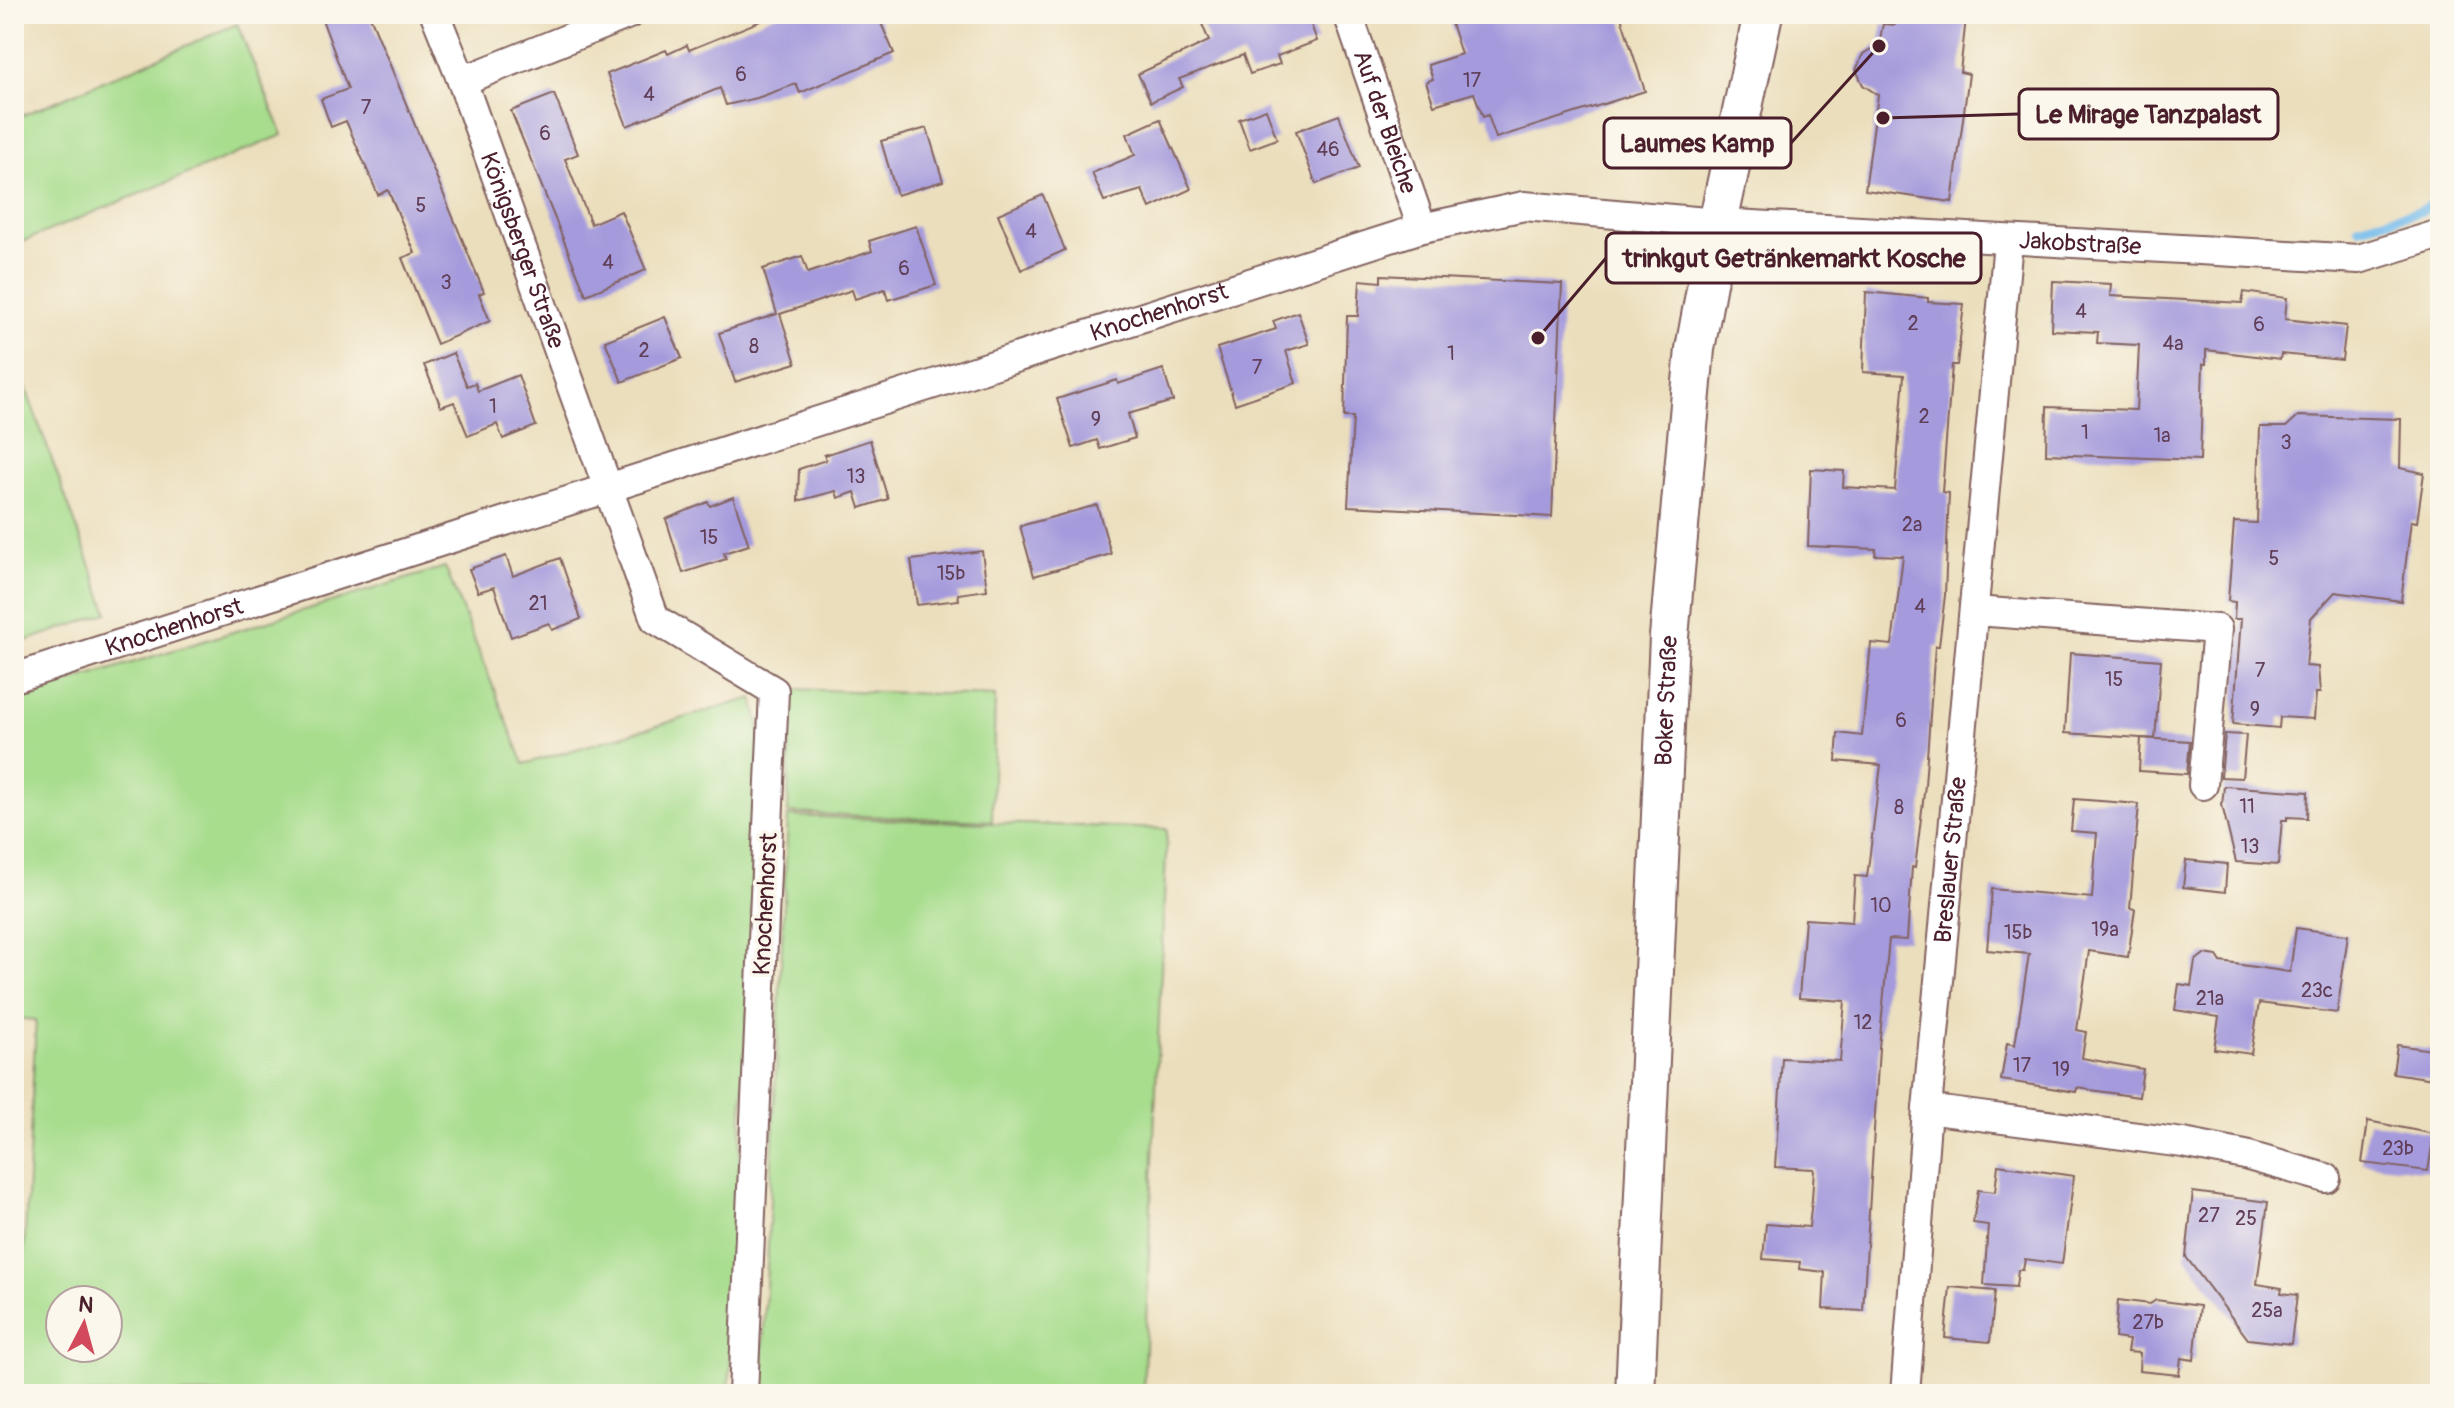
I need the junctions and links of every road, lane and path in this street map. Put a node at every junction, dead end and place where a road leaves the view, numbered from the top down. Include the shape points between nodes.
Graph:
1 (435, 14) edge
2 (629, 14) edge
3 (1348, 14) edge
4 (1763, 14) edge
5 (462, 81) junction
6 (1718, 223) junction
7 (1422, 228) junction
8 (2440, 234) edge
9 (2008, 242) junction
10 (610, 488) junction
11 (1975, 611) junction
12 (14, 678) edge
13 (2203, 785) dead end
14 (1927, 1109) junction
15 (2326, 1178) dead end
16 (743, 1394) edge
17 (1635, 1394) edge
18 (1905, 1394) edge

1 - 5 street, Königsberger Straße
2 - 5 street
3 - 7 street, Auf der Bleiche
4 - 6 main road, Boker Straße
5 - 10 street, Königsberger Straße
6 - 7 street, Knochenhorst via 1524,206
6 - 9 street, Jakobstraße
6 - 17 main road, Boker Straße via 1695,349 1669,637
7 - 10 street, Knochenhorst
8 - 9 street, Jakobstraße via 2359,259
9 - 11 street, Breslauer Straße
10 - 12 street, Knochenhorst
10 - 16 street, Knochenhorst via 655,619 774,691
11 - 13 street via 2217,629
11 - 14 street, Breslauer Straße
14 - 15 street via 2183,1143
14 - 18 street, Breslauer Straße

